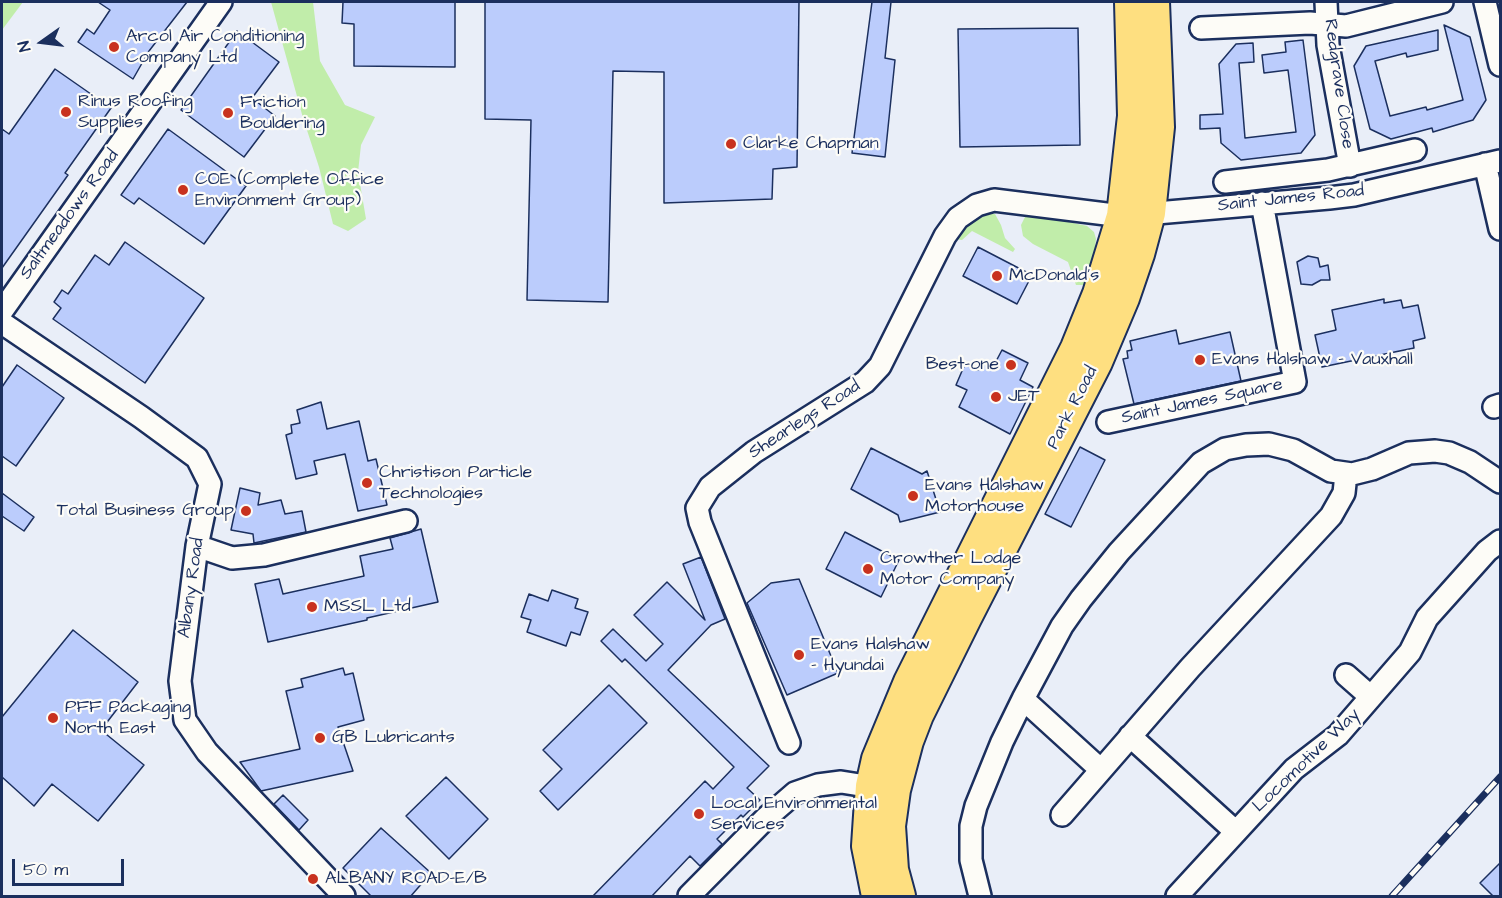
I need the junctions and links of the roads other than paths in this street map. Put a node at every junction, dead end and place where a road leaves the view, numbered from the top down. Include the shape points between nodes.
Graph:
1 (221, 2) edge
2 (1130, 2) edge
3 (1154, 2) edge
4 (1326, 2) edge
5 (1442, 2) edge
6 (1485, 2) edge
7 (1327, 26) junction
8 (1201, 28) dead end
9 (1500, 65) edge
10 (1144, 69) junction
11 (1415, 150) dead end
12 (1492, 162) edge
13 (1350, 166) junction
14 (1225, 182) dead end
15 (1262, 204) junction
16 (1136, 215) junction
17 (1500, 229) edge
18 (2, 311) edge
19 (2, 323) edge
20 (1108, 422) dead end
21 (1346, 474) junction
22 (1500, 482) edge
23 (406, 521) dead end
24 (1500, 541) edge
25 (197, 546) junction
26 (1346, 675) dead end
27 (1371, 697) junction
28 (1023, 699) junction
29 (1130, 736) junction
30 (789, 743) dead end
31 (1101, 770) junction
32 (883, 788) junction
33 (1062, 814) dead end
34 (1236, 832) junction
35 (345, 897) edge
36 (690, 897) edge
37 (877, 897) edge
38 (900, 897) edge
39 (980, 897) edge
40 (1178, 897) edge

1 - 18 street, Saltmeadows Road
2 - 10 highway, Park Road
3 - 10 highway, Park Road
4 - 7 street, Redgrave Close
5 - 7 street via 1346,26
6 - 9 street
7 - 8 street via 1310,23
7 - 13 street, Redgrave Close
10 - 16 highway, Park Road via 1133,116
11 - 13 street
12 - 15 street, Saint James Road via 1354,195
12 - 17 street
13 - 14 street
15 - 16 street, Saint James Road
15 - 20 street, Saint James Square via 1295,382
16 - 30 street, Shearlegs Road via 994,200 976,205 958,218 945,236 880,366 865,382 753,452 710,487 697,508 700,522
16 - 32 highway, Park Road via 1076,348 909,682 877,759
19 - 25 street, Albany Road via 197,458 210,484
21 - 22 street via 1372,469 1409,453 1435,451 1470,462
21 - 28 street via 1330,471 1293,450 1269,444 1237,446 1211,456 1191,472 1081,599
21 - 29 street via 1344,493 1331,516
23 - 25 street via 264,555 232,558
24 - 27 street, Locomotive Way via 1427,618 1410,652
25 - 35 street, Albany Road via 180,681 185,720 207,752
26 - 27 street
27 - 34 street, Locomotive Way via 1332,741 1294,769
28 - 31 street
28 - 39 street via 1002,742 971,825 971,860
29 - 31 street
29 - 34 street
31 - 33 street
32 - 36 street via 842,783 818,785 795,793
32 - 37 highway via 867,846
32 - 38 highway
34 - 40 street, Locomotive Way

